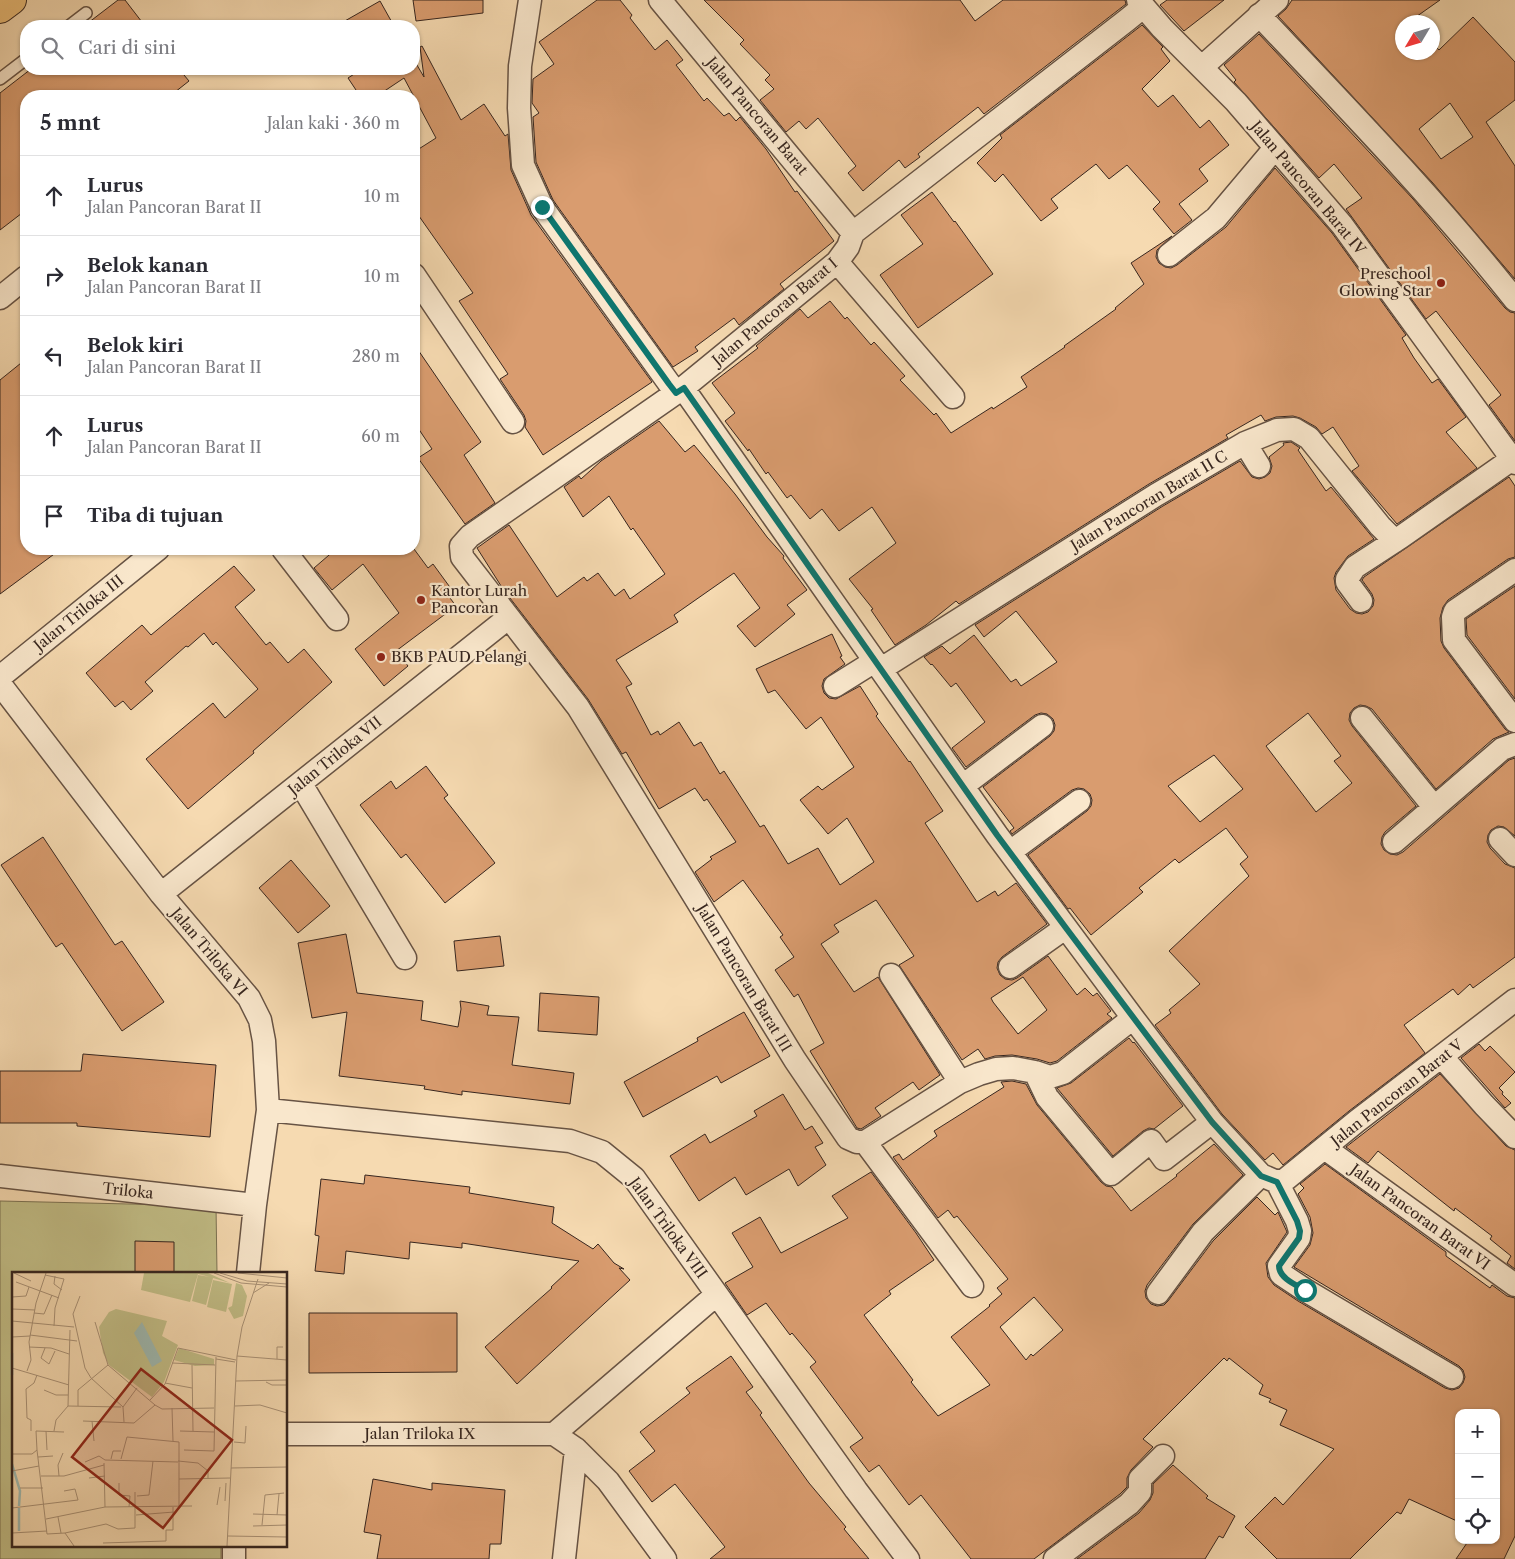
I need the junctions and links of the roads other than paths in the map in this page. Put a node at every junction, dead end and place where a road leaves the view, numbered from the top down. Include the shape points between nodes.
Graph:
1 (12, 0) edge
2 (530, 0) edge
3 (660, 0) edge
4 (1277, 0) edge
5 (1141, 3) edge
6 (0, 9) edge
7 (86, 13) dead end
8 (1259, 15) junction
9 (77, 20) edge
10 (20, 64) edge
11 (1202, 67) junction
12 (0, 79) edge
13 (1275, 148) junction
14 (853, 233) junction
15 (1169, 255) dead end
16 (837, 262) junction
17 (20, 282) edge
18 (420, 284) edge
19 (0, 298) edge
20 (1515, 300) edge
21 (680, 391) junction
22 (954, 397) dead end
23 (512, 422) dead end
24 (1245, 443) junction
25 (1514, 459) edge
26 (1258, 466) dead end
27 (1395, 541) junction
28 (461, 546) joint
29 (151, 555) edge
30 (288, 555) edge
31 (1515, 570) edge
32 (1361, 601) dead end
33 (508, 618) junction
34 (337, 619) dead end
35 (878, 665) junction
36 (0, 676) edge
37 (0, 684) edge
38 (835, 686) dead end
39 (1362, 718) dead end
40 (1515, 721) edge
41 (1042, 726) dead end
42 (1515, 744) edge
43 (301, 784) junction
44 (964, 785) junction
45 (1079, 801) dead end
46 (1434, 807) junction
47 (1394, 842) dead end
48 (1010, 852) junction
49 (161, 894) junction
50 (1066, 928) junction
51 (405, 958) dead end
52 (1010, 967) dead end
53 (891, 976) dead end
54 (1515, 1000) edge
55 (1133, 1018) junction
56 (1442, 1057) junction
57 (1035, 1072) junction
58 (960, 1082) junction
59 (268, 1110) junction
60 (1212, 1122) junction
61 (1515, 1137) edge
62 (865, 1142) junction
63 (1326, 1148) junction
64 (0, 1176) edge
65 (1269, 1179) junction
66 (255, 1205) junction
67 (248, 1272) edge
68 (1515, 1285) edge
69 (972, 1286) dead end
70 (1158, 1293) dead end
71 (716, 1295) junction
72 (1452, 1377) dead end
73 (288, 1434) edge
74 (554, 1434) junction
75 (576, 1450) junction
76 (1164, 1456) dead end
77 (234, 1546) edge
78 (234, 1559) edge
79 (564, 1559) edge
80 (665, 1559) edge
81 (908, 1559) edge
82 (1055, 1559) edge

1 - 6 main road
2 - 21 street via 520,66 523,165 542,207
3 - 14 street, Jalan Pancoran Barat
4 - 8 street
5 - 11 street, Jalan Pancoran Barat IV
5 - 14 street, Jalan Pancoran Barat I via 1127,20
7 - 9 lane
8 - 11 street
8 - 20 street via 1481,256
10 - 12 lane
11 - 13 street, Jalan Pancoran Barat IV
13 - 15 street via 1216,218
13 - 25 street, Jalan Pancoran Barat IV via 1342,225
14 - 16 street, Jalan Pancoran Barat I
16 - 21 street, Jalan Pancoran Barat I
16 - 22 street
17 - 19 street
18 - 23 street
21 - 28 street, Jalan Pancoran Barat I via 470,536
21 - 35 street
24 - 26 street
24 - 27 street, Jalan Pancoran Barat II C via 1277,430 1294,429 1309,438
24 - 35 street, Jalan Pancoran Barat II C
25 - 27 street
27 - 32 street via 1355,567 1347,579
28 - 33 street, Jalan Pancoran Barat III via 462,556
29 - 36 street, Jalan Triloka III
30 - 34 street
31 - 40 street via 1455,611 1453,617 1454,640
33 - 43 street, Jalan Triloka VII
33 - 62 street, Jalan Pancoran Barat III via 578,707 800,1068 848,1138
35 - 38 street, Jalan Pancoran Barat II C
35 - 44 street
37 - 49 street, Jalan Triloka VI
39 - 46 street
41 - 44 street
42 - 46 street via 1502,749
43 - 49 street, Jalan Triloka VII
43 - 51 street
44 - 48 street
45 - 48 street
46 - 47 street
48 - 50 street
49 - 59 street, Jalan Triloka VI via 249,998 260,1020
50 - 52 street
50 - 55 street
53 - 58 street
54 - 56 street, Jalan Pancoran Barat V
55 - 57 street via 1063,1073 1050,1077
55 - 60 street
56 - 61 street
56 - 63 street, Jalan Pancoran Barat V
57 - 58 street via 996,1069
57 - 60 street via 1047,1098 1111,1174 1151,1141 1164,1159
58 - 62 street
59 - 66 street, Jalan Triloka VI
59 - 71 street, Jalan Triloka VIII via 570,1141 602,1152 634,1178
60 - 65 street
62 - 69 street
63 - 65 street, Jalan Pancoran Barat V via 1286,1179
63 - 68 street, Jalan Pancoran Barat VI
64 - 66 street, Triloka
65 - 70 street, Jalan Pancoran Barat V via 1204,1232
65 - 72 street via 1297,1221 1300,1231 1299,1238 1279,1266 1281,1274
66 - 67 street, Jalan Triloka VI
71 - 74 street
71 - 81 street, Jalan Triloka VIII
73 - 74 street, Jalan Triloka IX
74 - 75 street
75 - 79 street
75 - 80 street via 608,1481
76 - 82 street via 1140,1479 1140,1492 1129,1504
77 - 78 street

